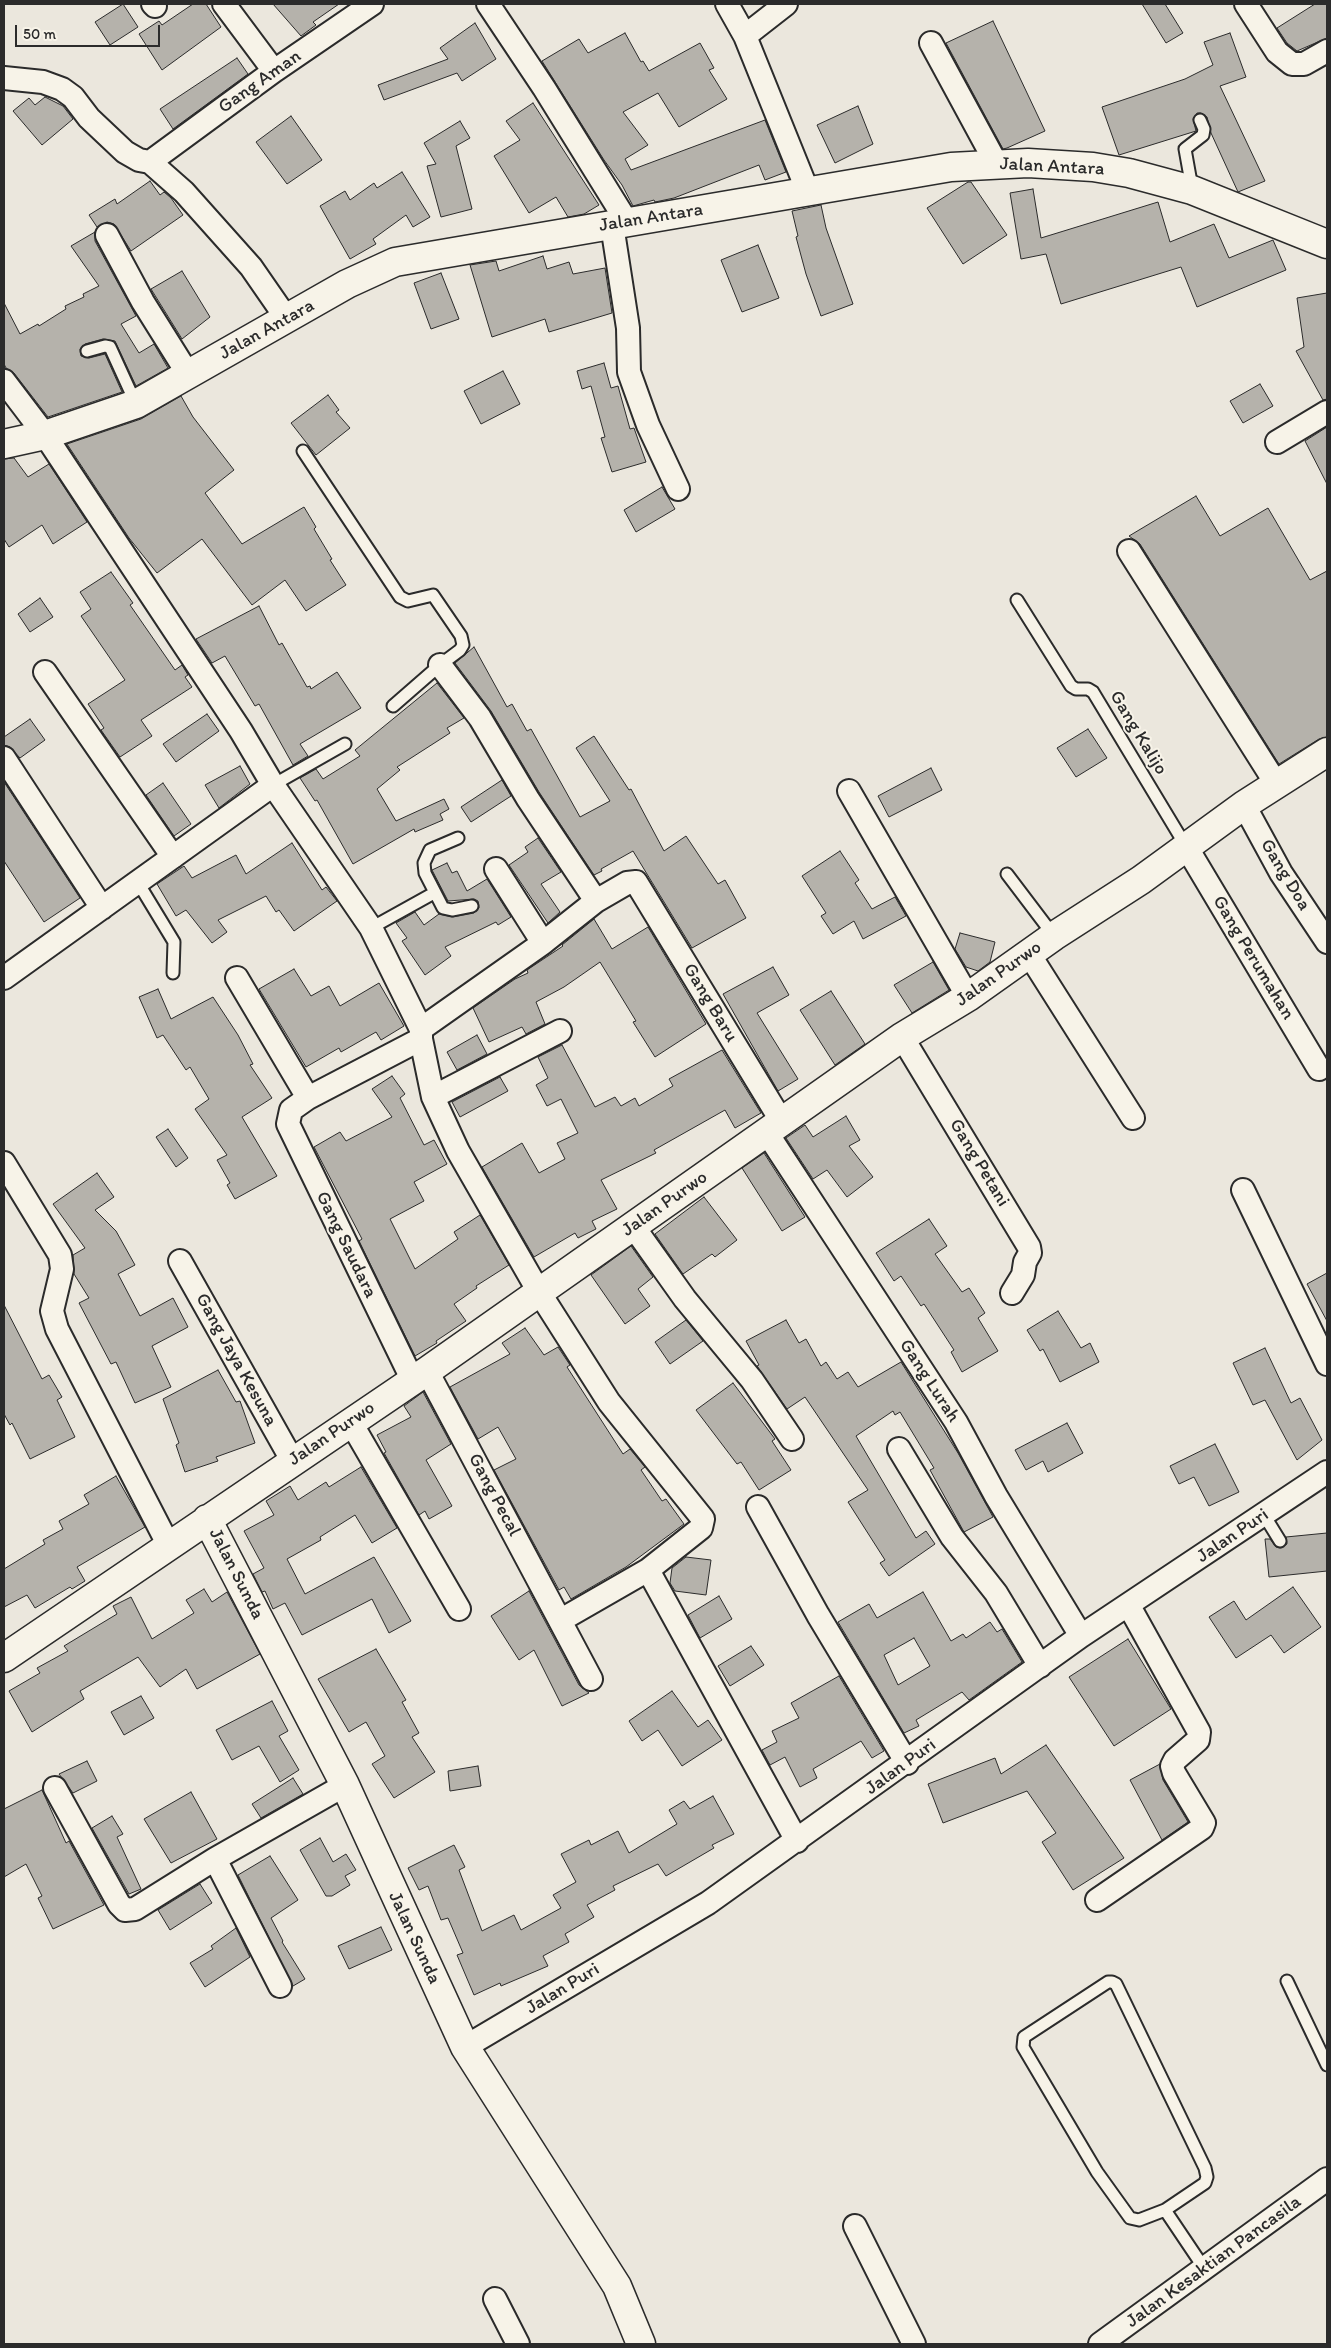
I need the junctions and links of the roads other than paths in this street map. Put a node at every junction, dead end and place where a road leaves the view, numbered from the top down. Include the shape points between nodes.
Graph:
1 (224, 4) edge
2 (372, 4) edge
3 (488, 4) edge
4 (727, 4) edge
5 (786, 4) edge
6 (1246, 4) edge
7 (745, 36) junction
8 (932, 43) dead end
9 (1327, 51) edge
10 (274, 71) junction
11 (4, 78) edge
12 (1200, 120) dead end
13 (150, 162) junction
14 (996, 163) junction
15 (1192, 190) junction
16 (808, 192) junction
17 (619, 224) junction
18 (107, 235) dead end
19 (1327, 244) edge
20 (287, 319) junction
21 (87, 351) dead end
22 (188, 374) junction
23 (4, 381) edge
24 (136, 404) junction
25 (1327, 412) edge
26 (45, 435) junction
27 (1277, 442) dead end
28 (4, 444) edge
29 (303, 451) dead end
30 (678, 489) dead end
31 (1129, 552) dead end
32 (1017, 600) dead end
33 (440, 665) junction
34 (45, 672) dead end
35 (393, 706) dead end
36 (345, 744) dead end
37 (1327, 752) edge
38 (4, 758) edge
39 (274, 785) junction
40 (1278, 785) junction
41 (849, 791) dead end
42 (1244, 806) junction
43 (458, 838) dead end
44 (1187, 848) junction
45 (173, 857) junction
46 (496, 869) dead end
47 (1007, 874) dead end
48 (137, 881) junction
49 (434, 893) junction
50 (596, 901) junction
51 (472, 906) dead end
52 (102, 908) junction
53 (1320, 916) edge
54 (371, 928) junction
55 (1054, 936) junction
56 (1327, 942) edge
57 (542, 943) junction
58 (1029, 954) junction
59 (173, 973) dead end
60 (4, 978) edge
61 (237, 978) dead end
62 (968, 997) junction
63 (560, 1031) dead end
64 (421, 1034) junction
65 (902, 1037) junction
66 (1319, 1069) dead end
67 (433, 1097) junction
68 (299, 1104) junction
69 (1133, 1118) dead end
70 (775, 1128) junction
71 (4, 1163) edge
72 (1243, 1190) dead end
73 (633, 1226) junction
74 (180, 1261) dead end
75 (539, 1292) junction
76 (1012, 1292) dead end
77 (1327, 1364) edge
78 (419, 1375) junction
79 (350, 1421) junction
80 (792, 1438) dead end
81 (899, 1449) dead end
82 (292, 1460) junction
83 (1327, 1472) edge
84 (758, 1507) dead end
85 (1264, 1515) junction
86 (207, 1519) junction
87 (1280, 1541) dead end
88 (169, 1546) junction
89 (648, 1570) junction
90 (1129, 1606) junction
91 (459, 1609) dead end
92 (561, 1620) junction
93 (1081, 1636) junction
94 (4, 1658) edge
95 (1040, 1666) junction
96 (591, 1679) dead end
97 (907, 1763) junction
98 (345, 1785) junction
99 (55, 1788) dead end
100 (797, 1841) junction
101 (215, 1859) junction
102 (1097, 1900) dead end
103 (1287, 1981) dead end
104 (280, 1986) dead end
105 (465, 2047) junction
106 (1327, 2065) edge
107 (1327, 2179) edge
108 (1165, 2210) junction
109 (855, 2226) dead end
110 (1204, 2268) junction
111 (495, 2299) dead end
112 (518, 2344) edge
113 (641, 2344) edge
114 (914, 2344) edge
115 (1100, 2344) edge

1 - 10 street
2 - 10 street, Gang Aman
3 - 17 street via 544,88
4 - 7 street
5 - 7 street
6 - 9 street via 1278,52 1292,64 1304,64
7 - 16 street
8 - 14 street
10 - 13 street, Gang Aman
11 - 13 street via 43,82 62,89 124,152
12 - 15 lane via 1204,129 1202,135 1185,149
13 - 20 street via 184,192 251,267
14 - 15 street, Jalan Antara via 1093,167
14 - 16 street, Jalan Antara via 865,180
15 - 19 street, Jalan Antara
16 - 17 street, Jalan Antara
17 - 20 street, Jalan Antara via 395,262 347,284
17 - 30 street via 629,372 648,425
18 - 22 street via 143,302
20 - 22 street, Jalan Antara
21 - 24 lane via 110,347
22 - 24 street, Jalan Antara
23 - 26 street
24 - 26 street, Jalan Antara
25 - 27 street
26 - 28 street, Jalan Antara
26 - 39 street
29 - 33 lane via 400,598 408,601 433,595 461,636 463,645 460,650
31 - 40 street
32 - 44 lane, Gang Kalijo via 1071,686 1093,692
33 - 35 lane
33 - 50 street via 480,718 528,799
34 - 45 street
36 - 39 lane
37 - 40 street, Jalan Purwo
38 - 52 street
39 - 45 street
39 - 54 street
40 - 42 street, Jalan Purwo
41 - 62 street
42 - 44 street, Jalan Purwo
42 - 53 street, Gang Doa via 1281,873
43 - 49 lane via 430,850 425,857 425,873
44 - 55 street, Jalan Purwo
44 - 66 street, Gang Perumahan
45 - 48 street
46 - 57 street
47 - 55 lane
48 - 52 street
48 - 59 lane via 174,942
49 - 51 lane via 447,910
49 - 54 lane
50 - 57 street
50 - 70 street, Gang Baru via 630,882 638,883
52 - 60 street
53 - 56 street, Gang Doa
54 - 64 street
55 - 58 street, Jalan Purwo
57 - 64 street
58 - 62 street, Jalan Purwo
58 - 69 street
61 - 68 street
62 - 65 street, Jalan Purwo
63 - 67 street
64 - 67 street
64 - 68 street
65 - 70 street, Jalan Purwo
65 - 76 street, Gang Petani via 1029,1247 1023,1274
67 - 75 street via 458,1151
68 - 78 street, Gang Saudara via 288,1124
70 - 73 street, Jalan Purwo
70 - 93 street, Gang Lurah via 956,1422 996,1496
71 - 88 street via 60,1255 62,1269 52,1311 57,1329
72 - 77 street
73 - 75 street, Jalan Purwo
73 - 80 street via 685,1299 752,1380
74 - 82 street, Gang Jaya Kesuna
75 - 78 street, Jalan Purwo
75 - 89 street via 623,1421 703,1519 702,1528
78 - 79 street, Jalan Purwo
78 - 92 street, Gang Pecal
79 - 82 street, Jalan Purwo
79 - 91 street
81 - 95 street via 952,1537 996,1592
82 - 86 street, Jalan Purwo
83 - 85 street, Jalan Puri
84 - 97 street
85 - 87 lane
85 - 90 street, Jalan Puri
86 - 88 street, Jalan Purwo
86 - 98 street, Jalan Sunda
88 - 94 street, Jalan Purwo
89 - 92 street
89 - 100 street
90 - 93 street, Jalan Puri
90 - 102 street via 1199,1732 1198,1740 1172,1766 1204,1826
92 - 96 street, Gang Pecal
93 - 95 street, Jalan Puri
95 - 97 street, Jalan Puri
97 - 100 street, Jalan Puri
98 - 101 street
98 - 105 street, Jalan Sunda
99 - 101 street via 119,1904 127,1911
100 - 105 street, Jalan Puri via 715,1898
101 - 104 street
103 - 106 lane
105 - 113 street, Jalan Sunda via 617,2286
107 - 110 street, Jalan Kesaktian Pancasila
108 - 108 lane via 1205,2183 1205,2168 1116,1984 1108,1982 1024,2037 1023,2047 1096,2172 1130,2218 1139,2220
108 - 110 lane
109 - 114 street
110 - 115 street, Jalan Kesaktian Pancasila
111 - 112 street

